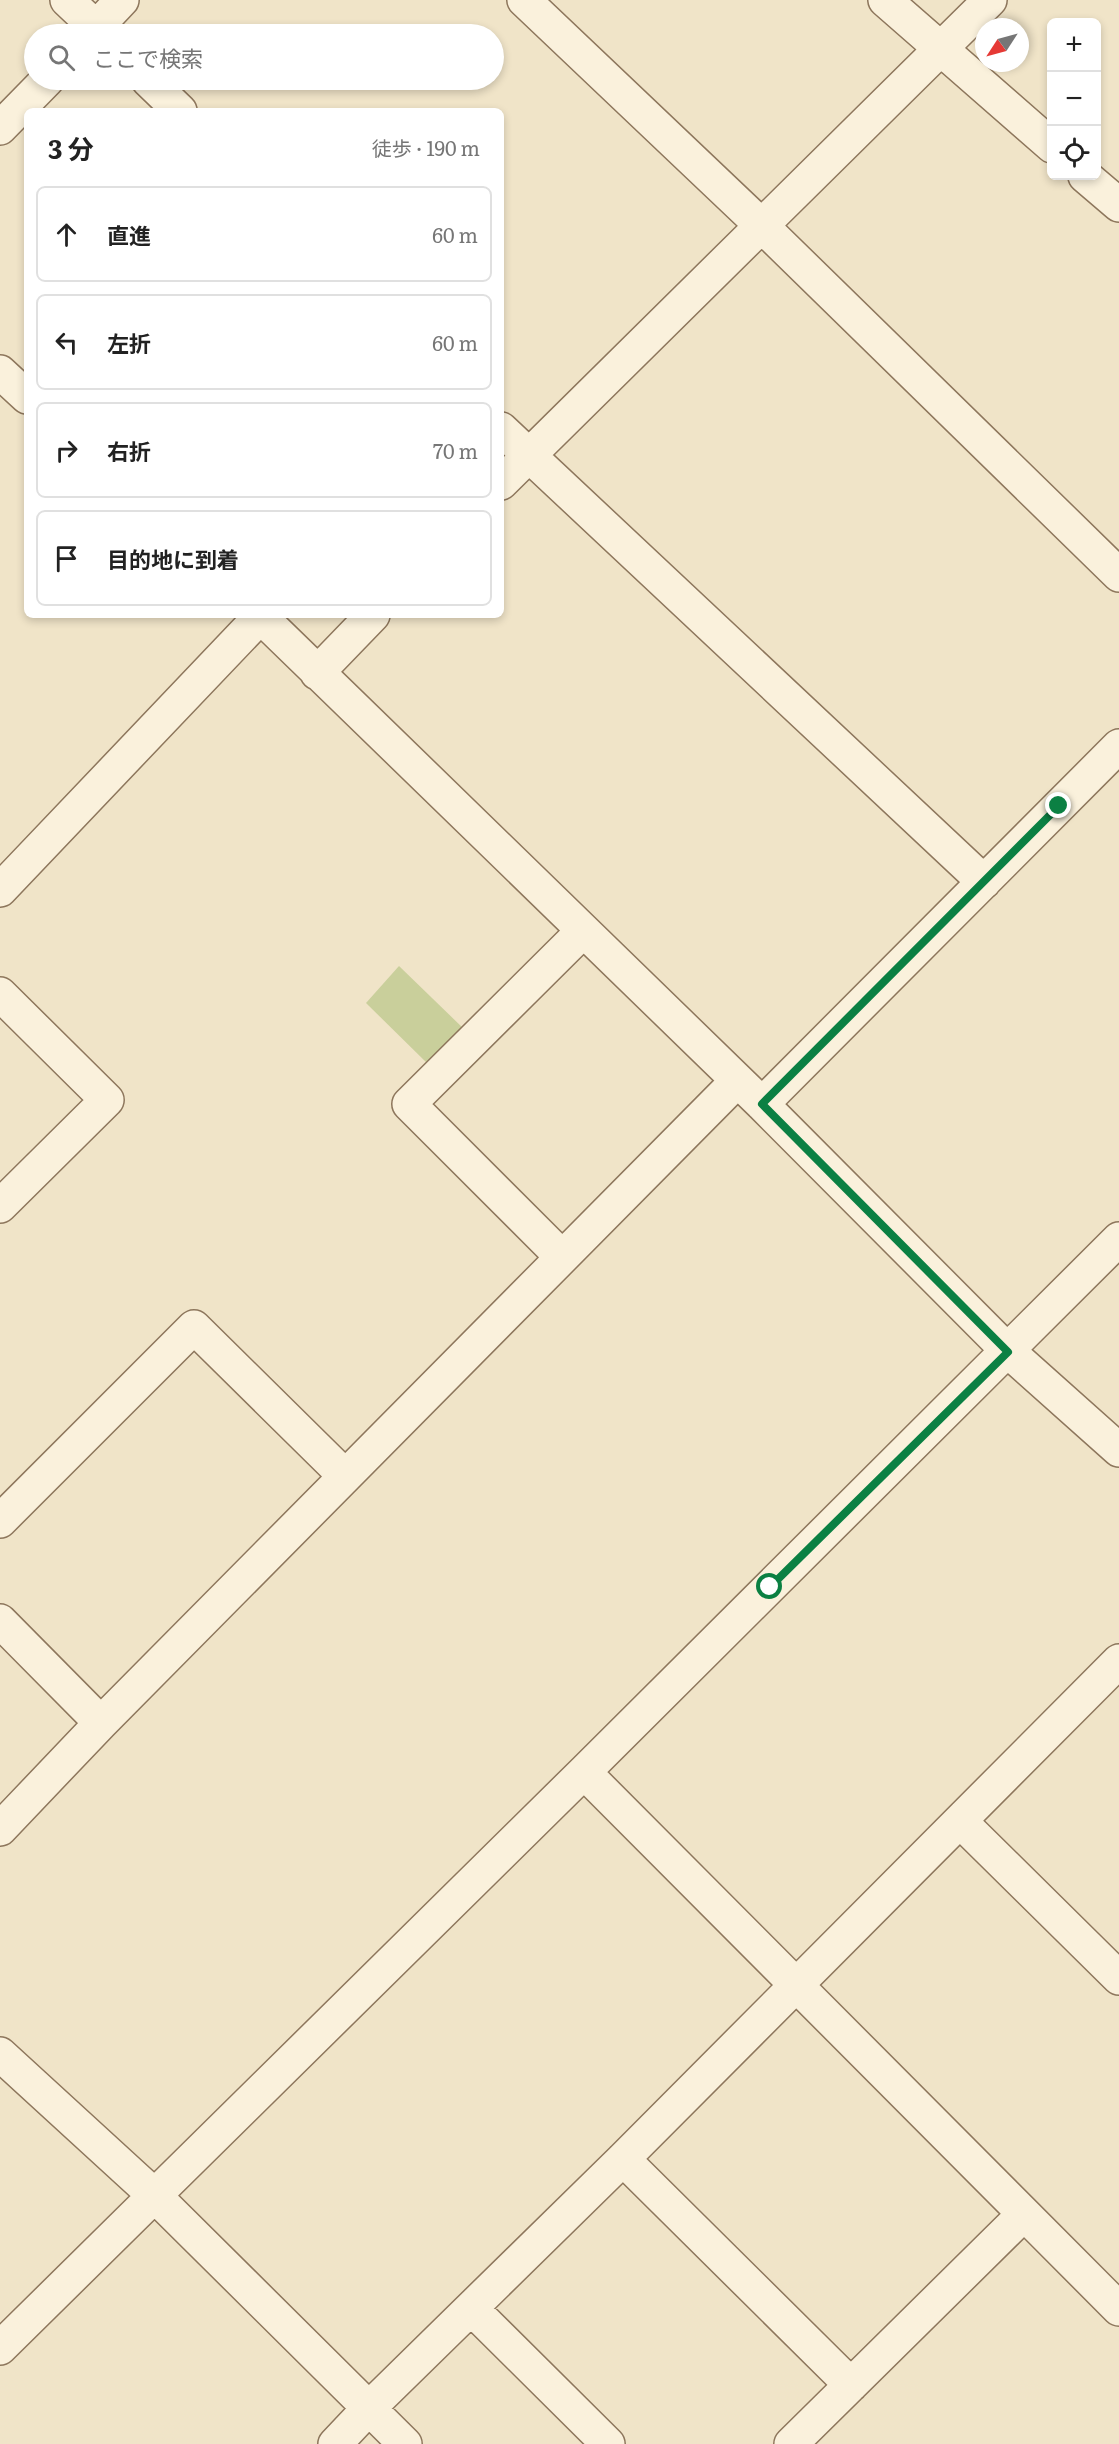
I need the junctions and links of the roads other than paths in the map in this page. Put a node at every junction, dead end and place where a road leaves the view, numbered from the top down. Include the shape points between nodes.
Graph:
1 (67, 0) edge
2 (122, 0) edge
3 (524, 0) edge
4 (885, 0) edge
5 (990, 0) edge
6 (89, 24) edge
7 (102, 24) edge
8 (941, 50) junction
9 (37, 90) edge
10 (158, 90) edge
11 (177, 108) edge
12 (0, 128) edge
13 (1047, 142) edge
14 (1090, 180) edge
15 (1119, 205) edge
16 (762, 226) junction
17 (0, 372) edge
18 (24, 394) edge
19 (504, 432) edge
20 (528, 455) junction
21 (504, 480) edge
22 (1119, 575) edge
23 (257, 618) edge
24 (261, 618) edge
25 (370, 618) edge
26 (317, 673) junction
27 (1119, 746) edge
28 (984, 882) junction
29 (0, 890) edge
30 (583, 932) junction
31 (0, 994) edge
32 (737, 1081) junction
33 (762, 1104) junction
34 (0, 1206) edge
35 (1119, 1239) edge
36 (562, 1257) junction
37 (1008, 1352) junction
38 (1119, 1450) edge
39 (345, 1476) junction
40 (0, 1521) edge
41 (0, 1621) edge
42 (1114, 1678) edge
43 (101, 1723) junction
44 (584, 1772) junction
45 (960, 1821) junction
46 (0, 1829) edge
47 (1119, 1978) edge
48 (795, 1984) junction
49 (0, 2054) edge
50 (623, 2158) junction
51 (155, 2196) junction
52 (1024, 2214) junction
53 (471, 2308) junction
54 (1119, 2309) edge
55 (0, 2348) edge
56 (851, 2385) junction
57 (369, 2408) junction
58 (335, 2444) edge
59 (405, 2444) edge
60 (608, 2444) edge
61 (791, 2444) edge

1 - 6 street
2 - 7 street
3 - 16 street
4 - 8 street
5 - 8 street
8 - 13 street
8 - 16 street
9 - 12 street
10 - 11 street
14 - 15 street
16 - 20 street
16 - 22 street
17 - 18 street
19 - 20 street
20 - 21 street
20 - 28 street
23 - 29 street
24 - 26 street
25 - 26 street
26 - 30 street
27 - 28 street
28 - 33 street
30 - 32 street
30 - 36 street via 410,1104
31 - 34 street via 107,1100
32 - 33 street
32 - 36 street
33 - 37 street
35 - 37 street
36 - 39 street
37 - 38 street
37 - 44 street
39 - 40 street via 194,1328
39 - 43 street
41 - 43 street
42 - 45 street
43 - 46 street
44 - 48 street
44 - 51 street
45 - 47 street
45 - 48 street
48 - 50 street
48 - 52 street
49 - 51 street
50 - 53 street
50 - 56 street
51 - 55 street
51 - 57 street
52 - 54 street
52 - 56 street
53 - 57 street
53 - 60 street
56 - 61 street
57 - 58 street
57 - 59 street

